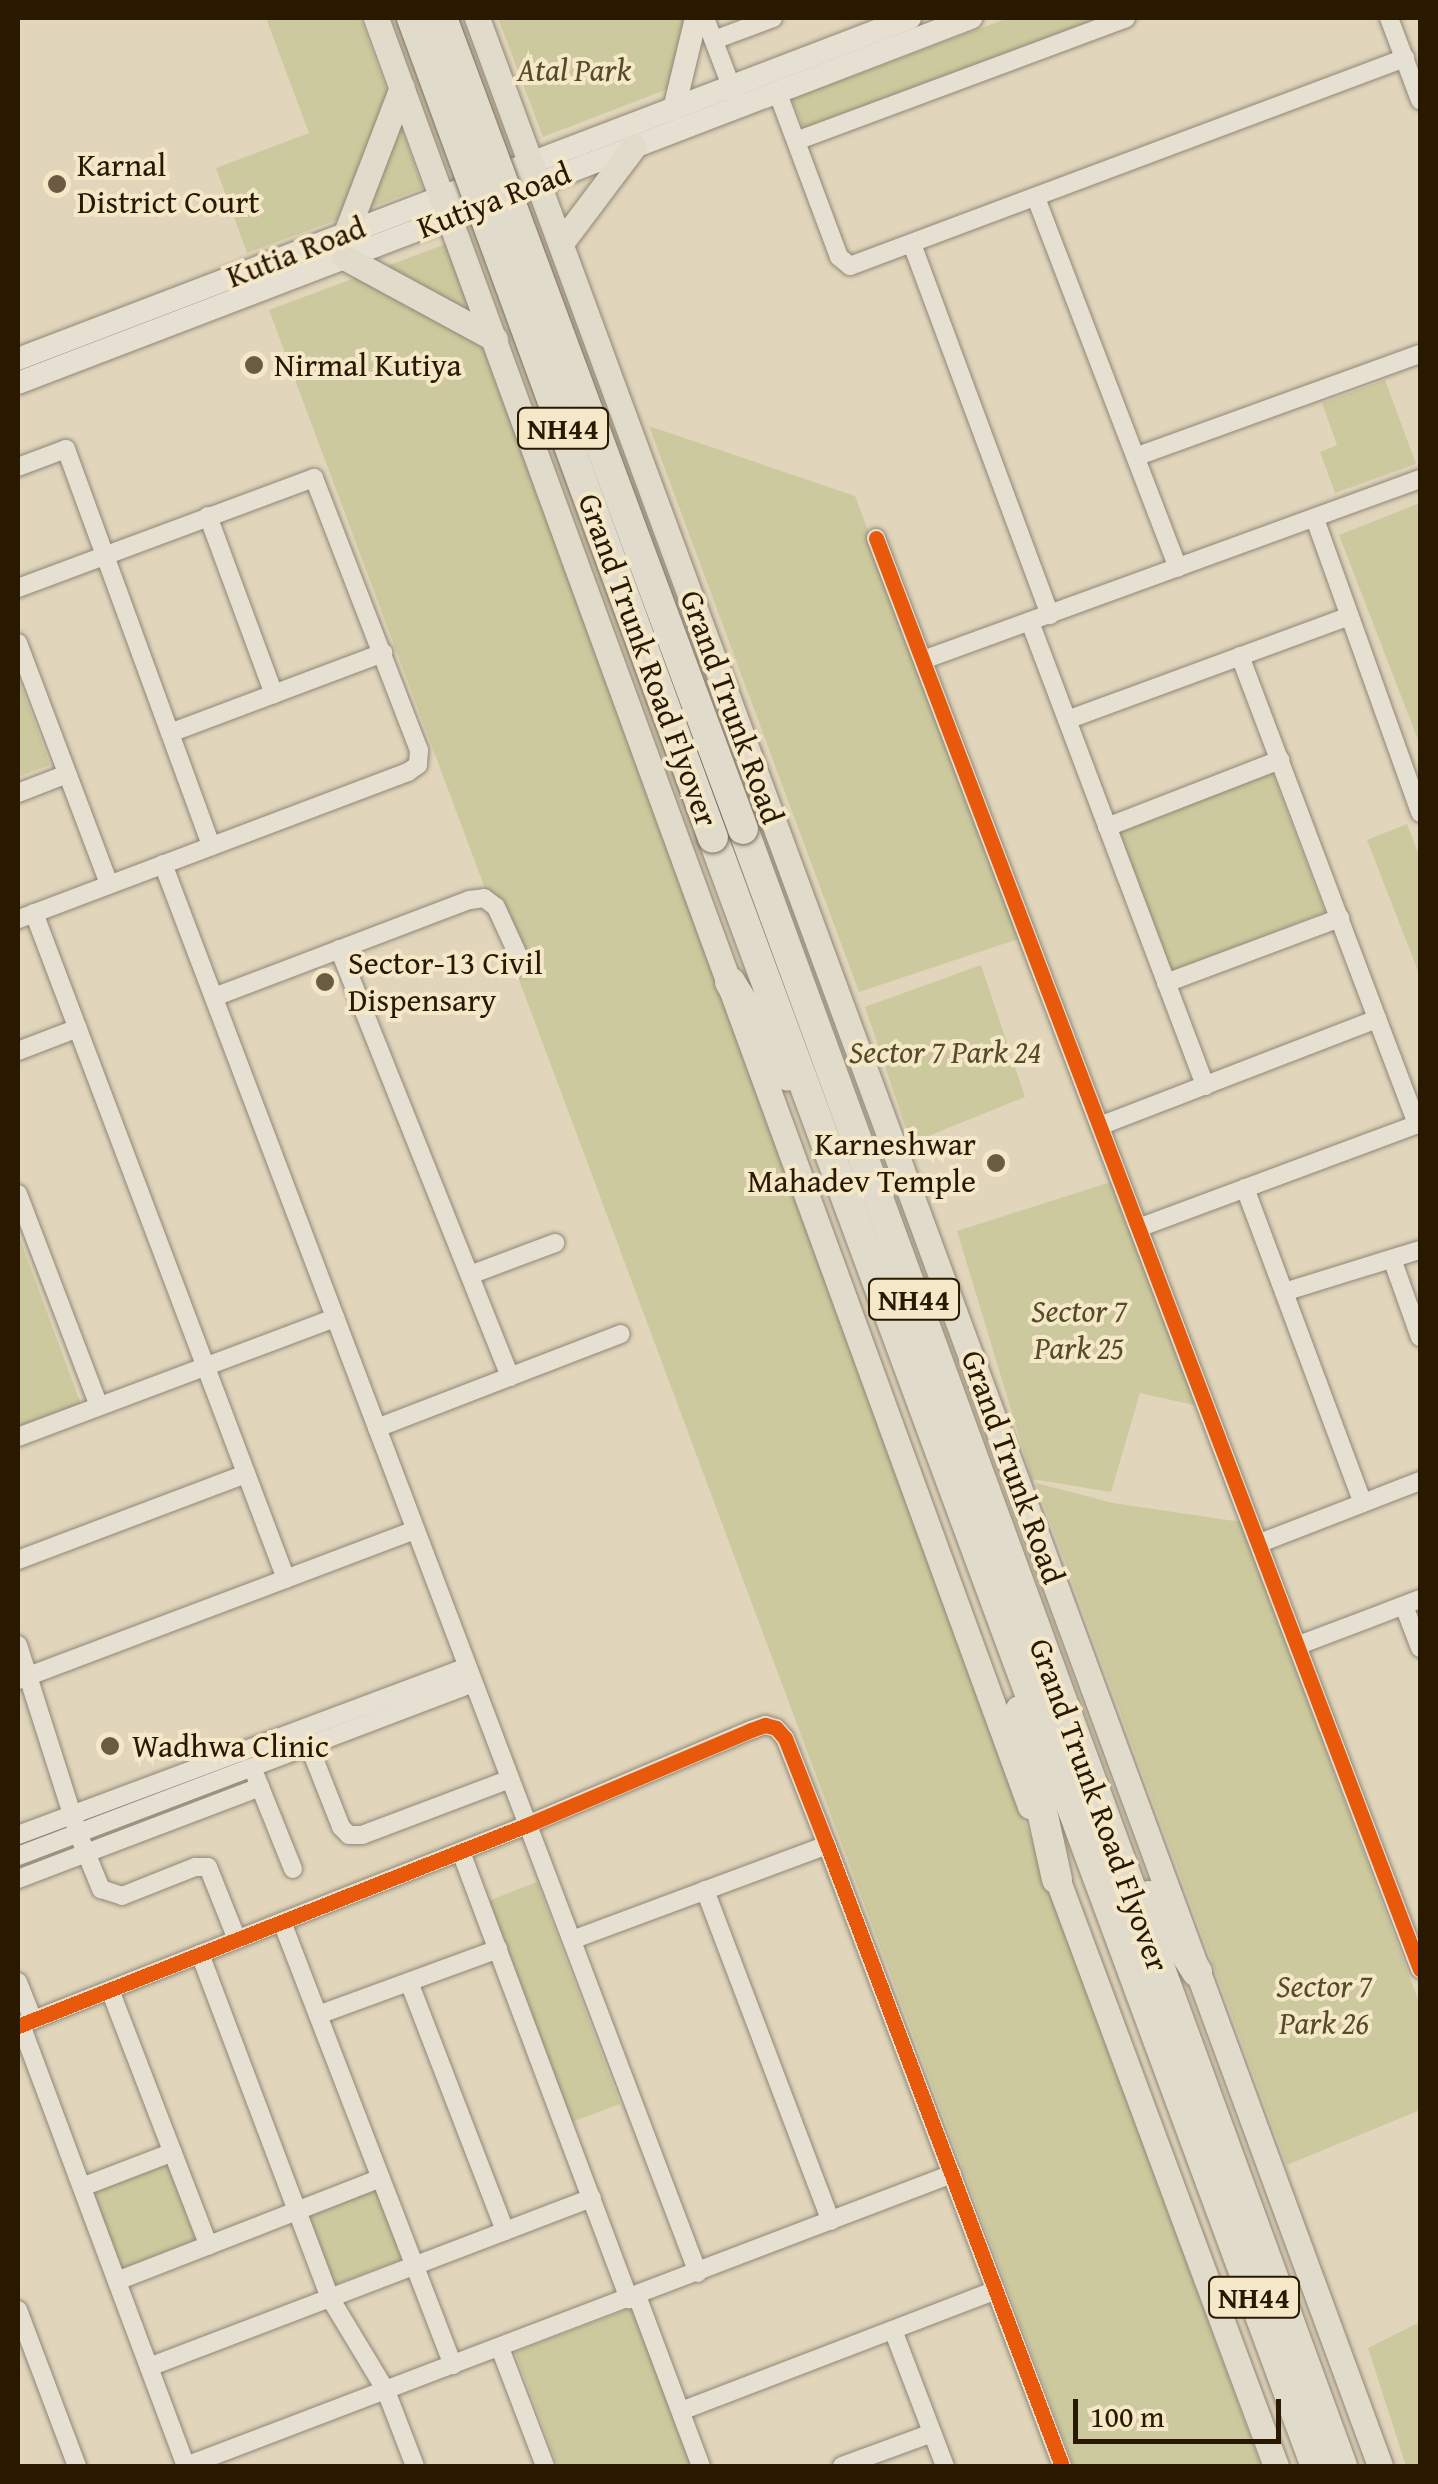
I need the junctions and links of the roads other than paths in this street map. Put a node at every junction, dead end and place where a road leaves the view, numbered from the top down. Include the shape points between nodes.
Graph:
1 (376, 18) edge
2 (412, 18) edge
3 (442, 18) edge
4 (477, 18) edge
5 (696, 18) edge
6 (705, 18) edge
7 (773, 18) edge
8 (910, 18) edge
9 (971, 18) edge
10 (1126, 18) edge
11 (1390, 18) edge
12 (714, 40) junction
13 (1405, 58) junction
14 (402, 87) junction
15 (777, 91) junction
16 (735, 96) junction
17 (1420, 100) edge
18 (674, 109) junction
19 (796, 141) junction
20 (620, 144) junction
21 (535, 173) junction
22 (1036, 198) junction
23 (446, 206) junction
24 (392, 228) joint
25 (561, 243) junction
26 (912, 244) junction
27 (345, 246) junction
28 (250, 282) junction
29 (495, 339) junction
30 (1420, 354) edge
31 (18, 358) edge
32 (18, 383) edge
33 (1138, 456) junction
34 (18, 467) edge
35 (1420, 479) edge
36 (208, 516) junction
37 (1315, 519) junction
38 (876, 538) dead end
39 (105, 554) junction
40 (1178, 568) junction
41 (18, 588) edge
42 (1050, 615) junction
43 (1348, 617) junction
44 (1030, 622) junction
45 (18, 643) edge
46 (383, 653) junction
47 (1240, 656) junction
48 (923, 660) junction
49 (274, 694) junction
50 (1067, 720) junction
51 (170, 733) junction
52 (1280, 760) junction
53 (68, 774) junction
54 (18, 792) edge
55 (1420, 813) edge
56 (1107, 827) junction
57 (728, 833) junction
58 (211, 846) junction
59 (163, 864) junction
60 (109, 884) junction
61 (26, 916) edge
62 (1340, 918) junction
63 (339, 949) junction
64 (523, 966) dead end
65 (730, 982) junction
66 (1166, 983) junction
67 (214, 997) junction
68 (1378, 1019) junction
69 (78, 1028) junction
70 (18, 1051) edge
71 (1204, 1086) junction
72 (1419, 1123) edge
73 (1102, 1125) junction
74 (823, 1134) junction
75 (1245, 1188) junction
76 (18, 1194) edge
77 (1141, 1228) junction
78 (555, 1243) dead end
79 (1420, 1250) edge
80 (1392, 1259) junction
81 (470, 1275) junction
82 (1284, 1292) junction
83 (335, 1318) junction
84 (621, 1334) dead end
85 (1420, 1337) edge
86 (206, 1366) junction
87 (510, 1377) junction
88 (99, 1406) junction
89 (376, 1428) junction
90 (18, 1437) edge
91 (246, 1474) junction
92 (1420, 1481) edge
93 (1363, 1503) junction
94 (415, 1530) junction
95 (1260, 1543) junction
96 (18, 1560) edge
97 (286, 1579) junction
98 (1412, 1602) edge
99 (1013, 1644) junction
100 (18, 1646) edge
101 (1299, 1646) junction
102 (1420, 1648) edge
103 (470, 1675) junction
104 (23, 1678) edge
105 (306, 1737) junction
106 (252, 1767) junction
107 (1085, 1768) junction
108 (510, 1779) junction
109 (260, 1786) junction
110 (74, 1812) junction
111 (527, 1826) junction
112 (78, 1833) junction
113 (18, 1835) edge
114 (828, 1845) junction
115 (85, 1851) junction
116 (461, 1852) junction
117 (18, 1856) edge
118 (293, 1869) dead end
119 (18, 1879) edge
120 (1056, 1879) junction
121 (706, 1890) junction
122 (282, 1922) junction
123 (236, 1937) junction
124 (572, 1940) junction
125 (498, 1949) junction
126 (200, 1954) junction
127 (1420, 1969) edge
128 (1197, 1972) junction
129 (18, 1982) edge
130 (408, 1982) junction
131 (110, 1990) junction
132 (318, 2015) junction
133 (24, 2024) edge
134 (173, 2152) junction
135 (952, 2174) junction
136 (381, 2178) junction
137 (82, 2187) junction
138 (592, 2198) junction
139 (297, 2211) junction
140 (831, 2221) junction
141 (505, 2231) junction
142 (208, 2246) junction
143 (415, 2266) junction
144 (698, 2273) junction
145 (117, 2281) junction
146 (996, 2290) junction
147 (633, 2297) junction
148 (330, 2298) junction
149 (18, 2310) edge
150 (893, 2330) junction
151 (500, 2348) junction
152 (454, 2365) junction
153 (149, 2368) junction
154 (386, 2391) junction
155 (681, 2412) junction
156 (932, 2433) junction
157 (77, 2466) edge
158 (186, 2466) edge
159 (415, 2466) edge
160 (545, 2466) edge
161 (702, 2466) edge
162 (842, 2466) edge
163 (945, 2466) edge
164 (1062, 2466) edge
165 (1276, 2466) edge
166 (1316, 2466) edge
167 (1342, 2466) edge
168 (1380, 2466) edge

1 - 14 main road
2 - 57 highway, Grand Trunk Road Flyover / NH44, bridge
3 - 57 highway, Grand Trunk Road Flyover / NH44, bridge
4 - 21 main road, Grand Trunk Road
5 - 18 street
6 - 12 street
7 - 12 street
8 - 16 street
9 - 15 street
10 - 19 street
11 - 13 street
12 - 16 street
13 - 17 street
13 - 22 street
14 - 23 main road
14 - 27 main road
15 - 16 street
15 - 19 street
16 - 18 street
16 - 20 street
18 - 20 street
19 - 26 street via 844,264
20 - 21 street
20 - 25 main road
21 - 23 street
21 - 25 main road, Grand Trunk Road
22 - 26 street
22 - 33 street
23 - 24 street, Kutiya Road
23 - 29 main road
24 - 27 street, Kutia Road
25 - 128 main road, Grand Trunk Road
26 - 42 street
27 - 28 street, Kutia Road
27 - 29 main road
28 - 31 street, Kutia Road
28 - 32 street
29 - 65 main road
30 - 33 street
33 - 40 street
34 - 39 street via 66,449
35 - 37 street
36 - 39 street
36 - 46 street via 314,478
36 - 49 street
37 - 40 street
37 - 43 street
38 - 48 street
39 - 41 street
39 - 51 street
40 - 42 street
42 - 44 street
43 - 47 street
43 - 55 street
44 - 48 street
44 - 50 street
45 - 53 street
46 - 49 street
46 - 58 street via 420,750 418,765
47 - 50 street
47 - 52 street
48 - 73 street
49 - 51 street
50 - 56 street
51 - 58 street
52 - 56 street
52 - 62 street
53 - 54 street
53 - 60 street
56 - 66 street
57 - 74 highway, Grand Trunk Road Flyover / NH44
57 - 107 highway, Grand Trunk Road Flyover / NH44
58 - 59 street
59 - 60 street
59 - 67 street
60 - 61 street
61 - 69 street
62 - 66 street
62 - 68 street
63 - 64 street via 484,898 496,907
63 - 67 street
63 - 81 street
65 - 74 highway
65 - 120 main road
66 - 71 street
67 - 83 street
68 - 71 street
68 - 72 street
69 - 70 street
69 - 86 street
71 - 73 street
72 - 75 street
73 - 77 street
74 - 99 highway, Grand Trunk Road / NH44
75 - 77 street
75 - 82 street
76 - 88 street
77 - 95 street
78 - 81 street
79 - 80 street
80 - 82 street
80 - 85 street
81 - 87 street
82 - 93 street
83 - 86 street
83 - 89 street
84 - 87 street
86 - 88 street
86 - 91 street
87 - 89 street
88 - 90 street
89 - 94 street
91 - 96 street
91 - 97 street
92 - 93 street
93 - 95 street
94 - 97 street
94 - 103 street
95 - 101 street
97 - 104 street
98 - 101 street
98 - 102 street
99 - 120 highway via 1014,1678
99 - 166 highway, Grand Trunk Road Flyover / NH44
100 - 104 street
101 - 127 street
103 - 105 street
103 - 108 street
104 - 110 street
105 - 106 street
105 - 108 street via 348,1835
105 - 110 street
106 - 109 street
106 - 112 street
107 - 128 highway via 1156,1911
107 - 167 highway, Grand Trunk Road Flyover / NH44
108 - 111 street
109 - 115 street
109 - 118 street
110 - 112 street
110 - 113 street
111 - 114 street via 765,1725 785,1738
111 - 116 street
111 - 124 street
112 - 115 street
112 - 117 street
114 - 121 street
114 - 135 street
115 - 119 street
115 - 123 street via 109,1895 208,1867
116 - 122 street
116 - 125 street
120 - 165 main road
121 - 124 street
121 - 140 street
122 - 123 street
122 - 132 street
123 - 126 street
124 - 144 street
125 - 130 street
125 - 138 street
126 - 131 street
126 - 139 street
128 - 168 main road, Grand Trunk Road
129 - 133 street
130 - 132 street
130 - 141 street
131 - 133 street
131 - 134 street
132 - 136 street
133 - 137 street
134 - 137 street
134 - 142 street
135 - 140 street
135 - 146 street
136 - 139 street
136 - 143 street
137 - 145 street
138 - 141 street
138 - 147 street
139 - 142 street
139 - 148 street
140 - 144 street
141 - 143 street
142 - 145 street
143 - 148 street
143 - 152 street
144 - 147 street
145 - 153 street
146 - 150 street
146 - 164 street
147 - 151 street
147 - 155 street
148 - 153 street
148 - 154 street
149 - 157 street
150 - 155 street
150 - 156 street
151 - 152 street
151 - 160 street
152 - 154 street
153 - 158 street
154 - 158 street
154 - 159 street
155 - 161 street
156 - 162 street
156 - 163 street

